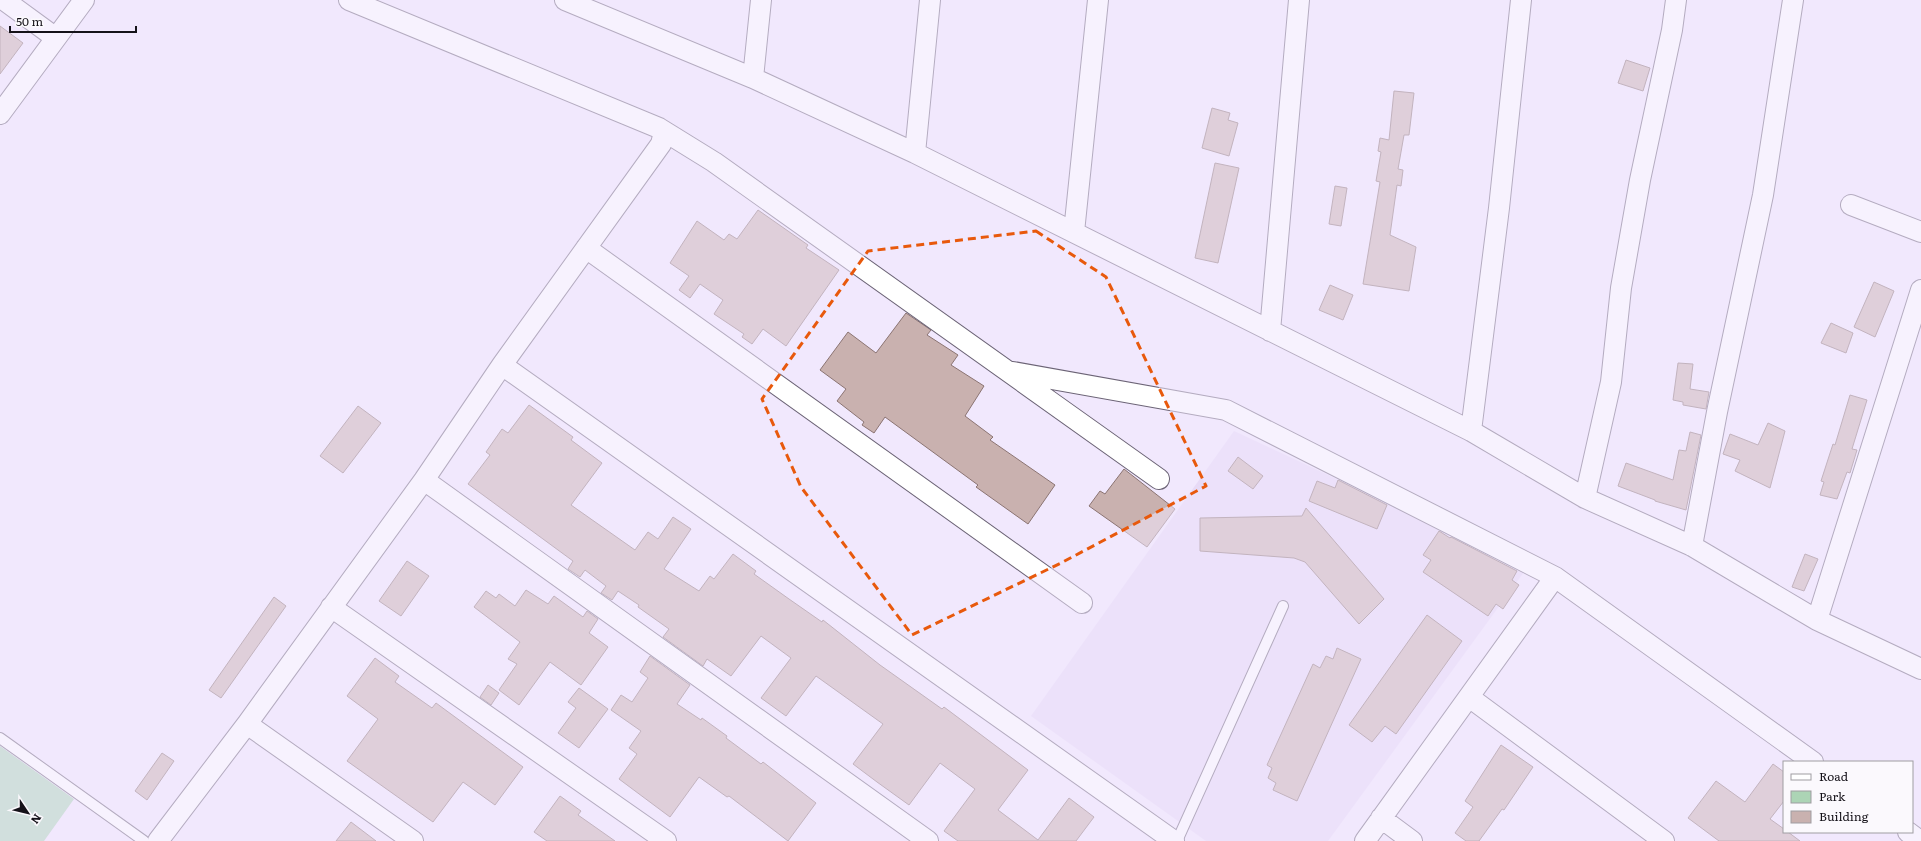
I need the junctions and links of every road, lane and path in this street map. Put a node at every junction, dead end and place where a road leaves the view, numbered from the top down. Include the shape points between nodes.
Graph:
1 (4, 0) edge
2 (84, 0) edge
3 (349, 0) edge
4 (565, 0) edge
5 (761, 0) edge
6 (930, 0) edge
7 (1098, 0) edge
8 (1299, 0) edge
9 (1521, 0) edge
10 (1676, 0) edge
11 (1793, 0) edge
12 (56, 38) junction
13 (754, 78) junction
14 (0, 114) edge
15 (664, 132) junction
16 (915, 153) junction
17 (1851, 205) dead end
18 (1074, 232) junction
19 (1921, 232) edge
20 (586, 248) junction
21 (1921, 290) edge
22 (1270, 331) junction
23 (502, 365) junction
24 (1007, 371) junction
25 (1471, 431) junction
26 (1159, 479) dead end
27 (424, 480) junction
28 (1585, 498) junction
29 (1692, 546) junction
30 (1556, 577) junction
31 (1082, 602) dead end
32 (1283, 606) dead end
33 (331, 607) junction
34 (1817, 620) junction
35 (1921, 669) edge
36 (1469, 697) junction
37 (247, 724) junction
38 (0, 738) edge
39 (1812, 761) edge
40 (1381, 818) junction
41 (1909, 833) edge
42 (144, 841) edge
43 (158, 841) edge
44 (413, 841) edge
45 (666, 841) edge
46 (928, 841) edge
47 (1174, 841) edge
48 (1178, 841) edge
49 (1365, 841) edge
50 (1412, 841) edge
51 (1664, 841) edge
52 (1920, 841) edge

1 - 12 street
2 - 12 street
3 - 15 street
4 - 13 street
5 - 13 street
6 - 16 street
7 - 18 street
8 - 22 street
9 - 25 street via 1499,208
10 - 28 street via 1620,288 1611,382
11 - 29 street via 1763,195 1717,412
12 - 14 street
13 - 16 street
15 - 20 street via 661,144
15 - 24 street via 714,162
16 - 18 street
17 - 19 street
18 - 22 street
20 - 23 street
20 - 31 street
21 - 34 street
22 - 25 street
23 - 27 street
23 - 47 street
24 - 26 street
24 - 30 street via 1226,410
25 - 28 street
27 - 33 street
27 - 46 street
28 - 29 street
29 - 34 street
30 - 36 street
30 - 39 street
32 - 48 lane
33 - 37 street
33 - 45 street
34 - 35 street
36 - 40 street
36 - 51 street
37 - 43 street
37 - 44 street
38 - 42 lane
40 - 49 street
40 - 50 street
41 - 52 street

